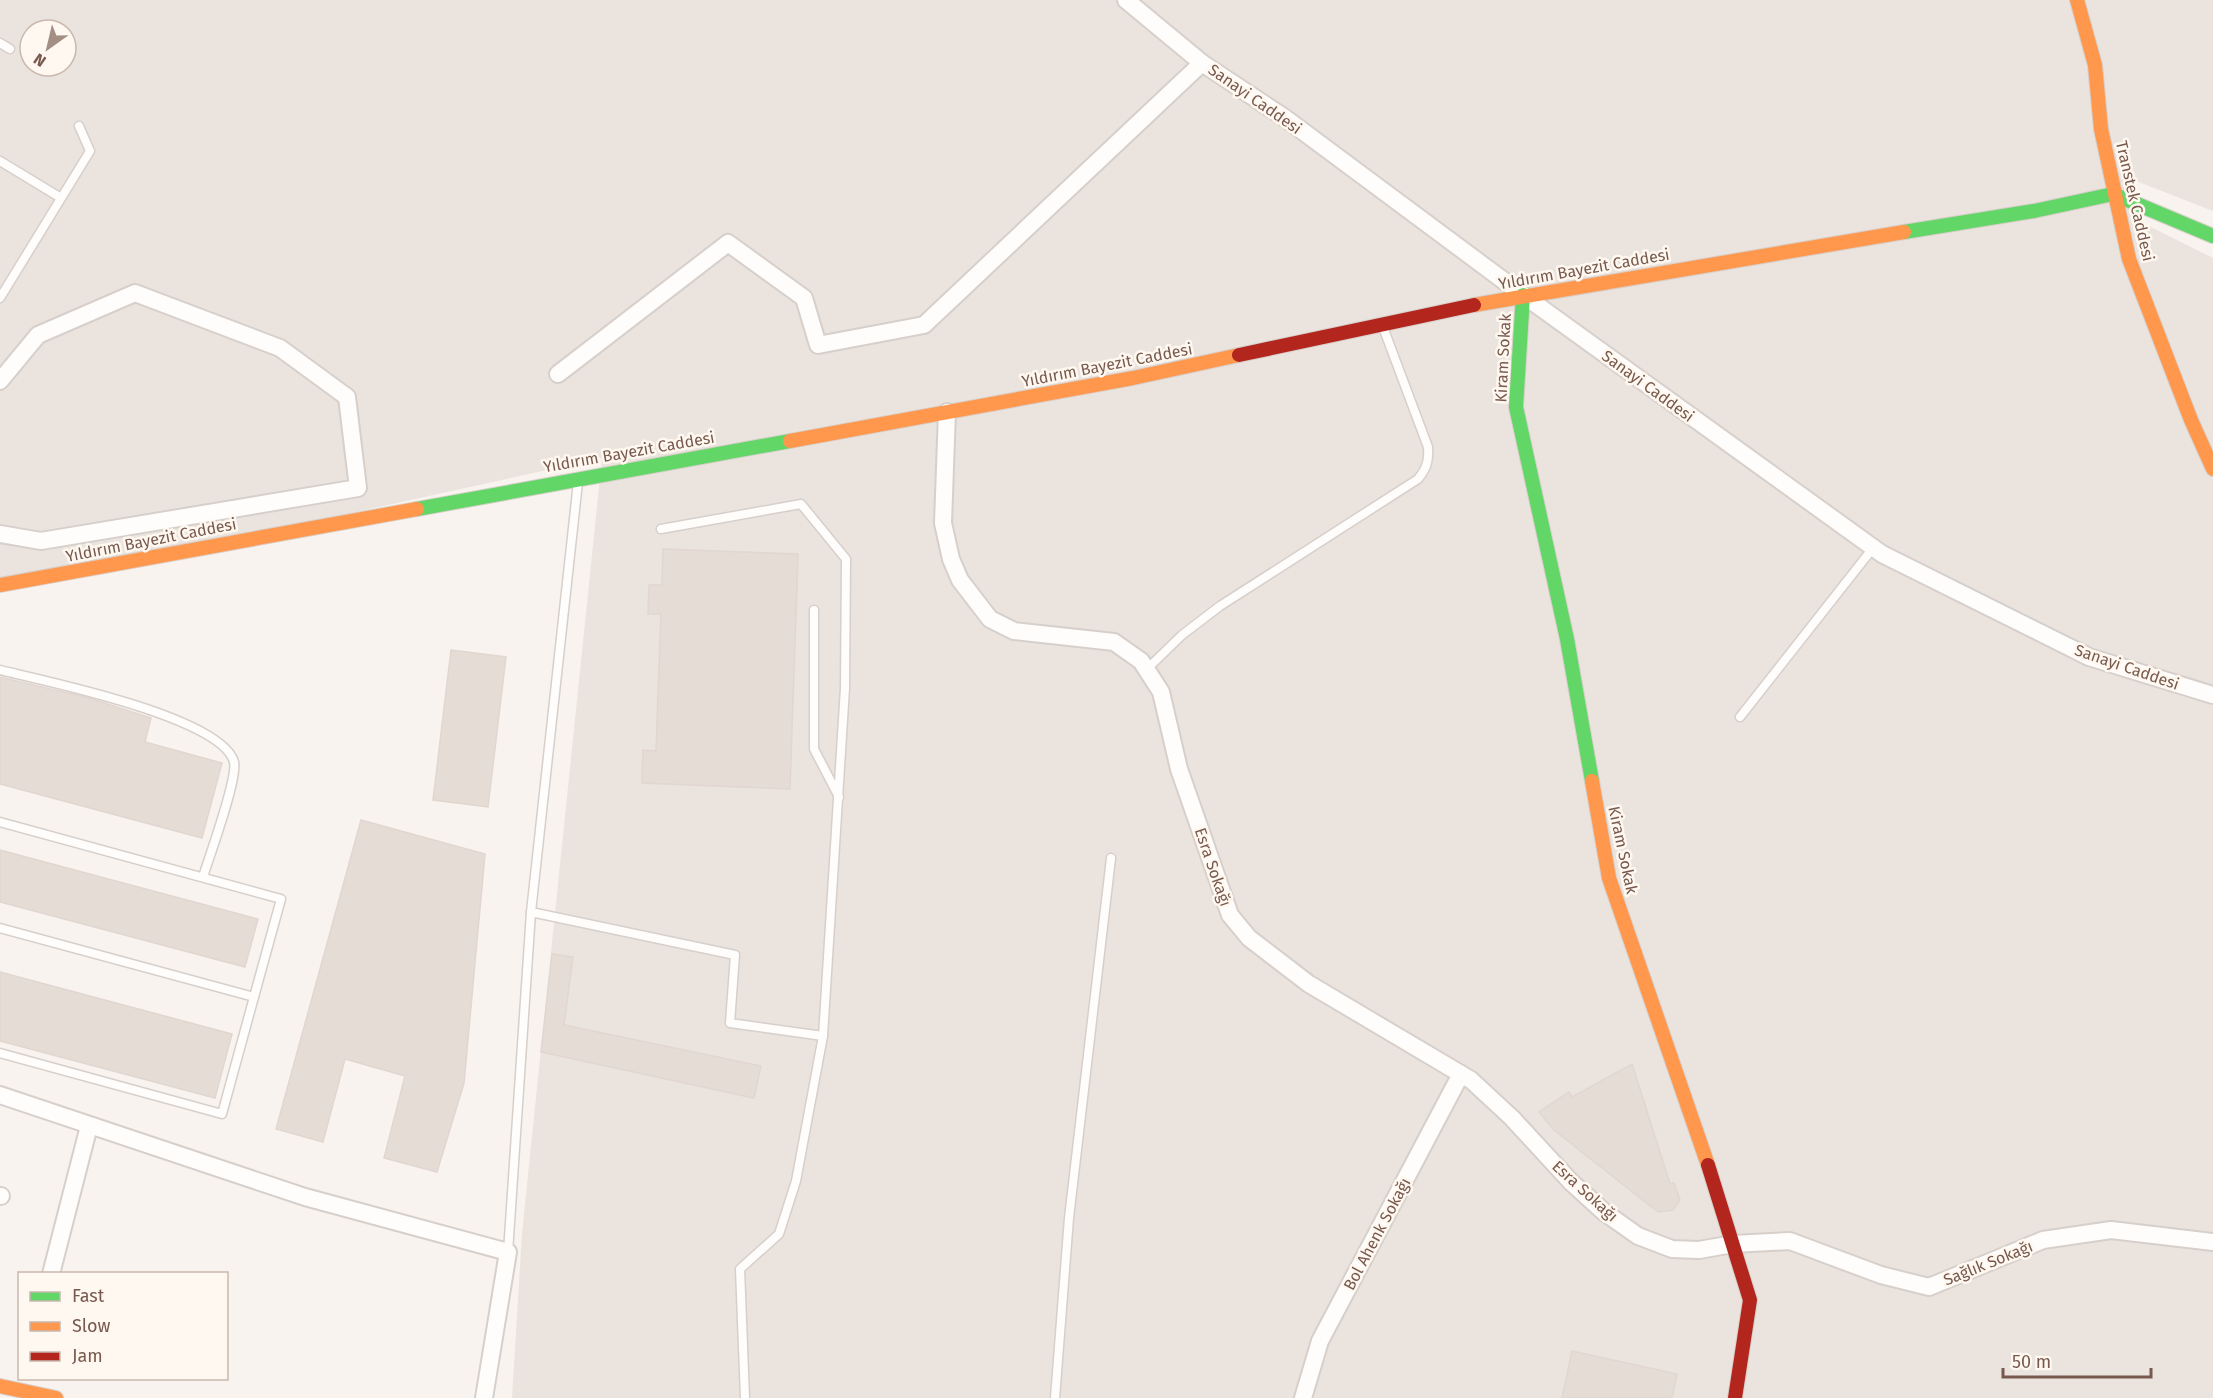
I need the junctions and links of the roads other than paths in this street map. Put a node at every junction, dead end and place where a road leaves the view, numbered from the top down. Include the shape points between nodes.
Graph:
1 (1126, 0) edge
2 (2076, 0) edge
3 (0, 43) edge
4 (10, 49) dead end
5 (1202, 63) junction
6 (79, 126) dead end
7 (0, 161) edge
8 (2114, 194) junction
9 (61, 198) junction
10 (2213, 236) edge
11 (1523, 295) junction
12 (0, 298) edge
13 (1383, 325) junction
14 (558, 374) dead end
15 (0, 381) edge
16 (947, 412) junction
17 (2213, 469) edge
18 (578, 478) junction
19 (661, 529) dead end
20 (0, 534) edge
21 (1873, 548) junction
22 (0, 585) edge
23 (814, 610) dead end
24 (1147, 669) junction
25 (0, 670) edge
26 (2213, 695) edge
27 (1740, 717) dead end
28 (839, 797) junction
29 (0, 822) edge
30 (1111, 858) dead end
31 (203, 877) junction
32 (531, 912) junction
33 (0, 928) edge
34 (254, 998) junction
35 (824, 1036) junction
36 (0, 1053) edge
37 (1461, 1074) junction
38 (0, 1095) edge
39 (89, 1126) junction
40 (2213, 1242) edge
41 (1733, 1244) junction
42 (508, 1252) junction
43 (52, 1272) edge
44 (22, 1385) edge
45 (0, 1386) edge
46 (56, 1398) edge
47 (484, 1398) edge
48 (746, 1398) edge
49 (1055, 1398) edge
50 (1303, 1398) edge
51 (1735, 1398) edge

1 - 5 street, Sanayi Caddesi
2 - 8 street, Transtek Caddesi via 2095,65 2101,129
3 - 4 lane
5 - 11 street, Sanayi Caddesi via 1285,118
5 - 14 street via 924,325 818,345 804,298 728,243
6 - 9 lane via 90,151
7 - 9 lane
8 - 10 street
8 - 11 street, Yıldırım Bayezit Caddesi via 2034,211
8 - 17 street, Transtek Caddesi via 2129,258
9 - 12 lane
11 - 13 street, Yıldırım Bayezit Caddesi
11 - 21 street, Sanayi Caddesi
11 - 41 street, Kiram Sokak via 1516,407 1568,639 1609,878
13 - 16 street, Yıldırım Bayezit Caddesi via 1133,378
13 - 24 lane via 1428,447 1424,472 1220,606 1176,640
15 - 20 street via 38,335 135,293 280,348 347,397 358,488 41,540
16 - 18 street, Yıldırım Bayezit Caddesi
16 - 24 street, Esra Sokağı via 943,523 951,559 978,605 990,619 1014,631 1114,642 1130,651
18 - 22 street, Yıldırım Bayezit Caddesi
18 - 32 lane
19 - 28 lane via 801,504 846,559
21 - 26 street, Sanayi Caddesi via 2089,657
21 - 27 lane
23 - 28 lane via 814,749
24 - 37 street, Esra Sokağı via 1161,692 1179,769 1230,915 1249,938 1309,984
25 - 31 lane via 150,709 226,748 235,770
28 - 35 lane
29 - 31 lane
30 - 49 lane via 1069,1218
31 - 34 lane via 281,898
32 - 35 lane via 735,955 730,1023
32 - 42 lane
33 - 34 lane
34 - 36 lane via 222,1114
35 - 48 lane via 796,1181 779,1234 740,1269
37 - 41 street, Esra Sokağı via 1512,1118 1571,1182 1638,1236 1672,1249 1699,1250
37 - 50 street, Bol Ahenk Sokağı via 1320,1341
38 - 39 street
39 - 42 street via 305,1197
39 - 43 street
40 - 41 street, Sağlık Sokağı via 2111,1230 2043,1240 1929,1287 1881,1275 1790,1241
41 - 51 street, Kiram Sokak via 1750,1300
42 - 47 street
44 - 45 street
44 - 46 street

